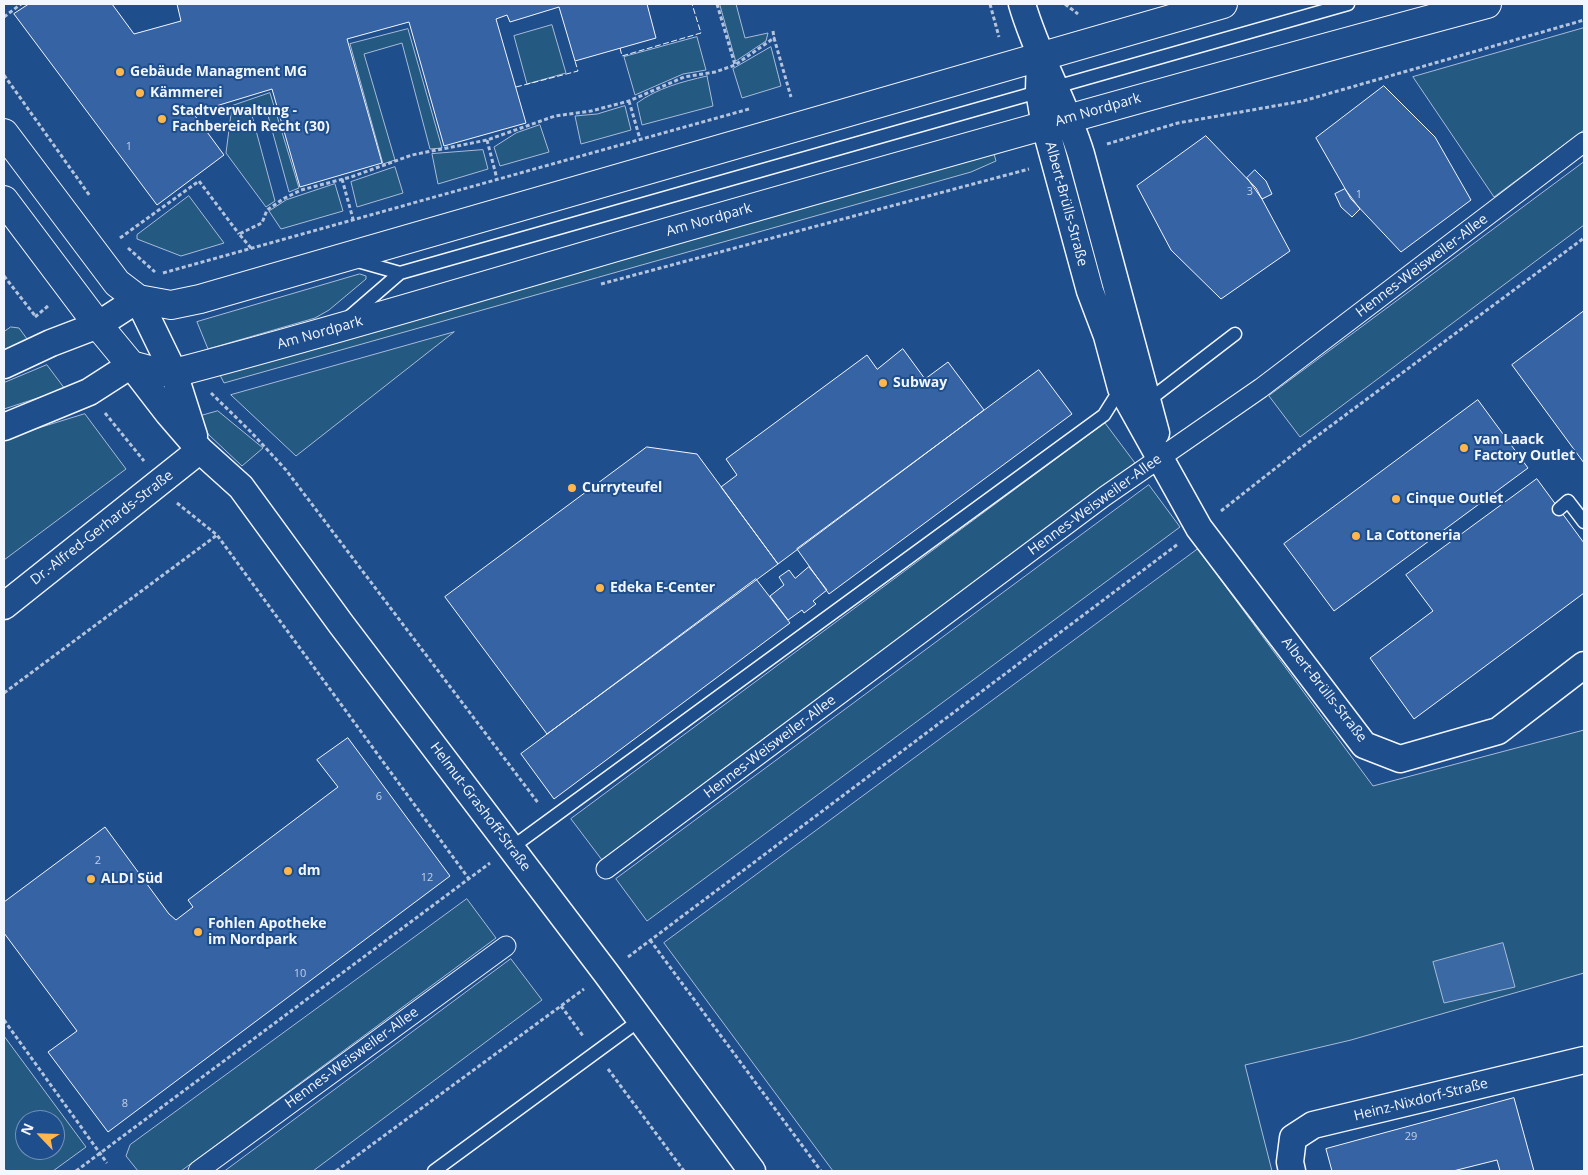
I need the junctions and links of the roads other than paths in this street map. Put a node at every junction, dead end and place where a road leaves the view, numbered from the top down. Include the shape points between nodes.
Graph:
1 (1224, 4) edge
2 (1348, 4) edge
3 (1487, 4) edge
4 (1027, 16) edge
5 (1040, 55) junction
6 (1047, 89) junction
7 (1057, 122) junction
8 (4, 133) edge
9 (1584, 142) edge
10 (4, 200) edge
11 (346, 258) junction
12 (400, 273) junction
13 (138, 299) junction
14 (98, 325) junction
15 (335, 329) junction
16 (1235, 334) dead end
17 (4, 365) edge
18 (131, 365) junction
19 (174, 373) junction
20 (1121, 388) junction
21 (1149, 400) junction
22 (4, 427) edge
23 (200, 450) junction
24 (1161, 456) junction
25 (1559, 509) dead end
26 (1584, 522) edge
27 (4, 606) edge
28 (1584, 665) edge
29 (511, 848) junction
30 (606, 869) dead end
31 (506, 946) dead end
32 (640, 1020) junction
33 (1584, 1060) edge
34 (198, 1171) edge
35 (434, 1171) edge
36 (752, 1171) edge
37 (1292, 1171) edge

1 - 5 street
2 - 6 lane
3 - 7 street, Am Nordpark
4 - 5 street
5 - 6 street, Albert-Brülls-Straße
5 - 11 street
6 - 7 street, Albert-Brülls-Straße
6 - 12 lane
7 - 15 street, Am Nordpark
7 - 20 street, Albert-Brülls-Straße via 1054,162
7 - 21 street, Albert-Brülls-Straße via 1082,154
8 - 13 street via 103,266
9 - 24 street, Hennes-Weisweiler-Allee via 1261,388
10 - 14 street
11 - 12 lane
11 - 13 street via 181,303
12 - 15 lane
13 - 14 street
13 - 19 street, Helmut-Grashoff-Straße
14 - 17 street
14 - 18 street
15 - 19 street, Am Nordpark
16 - 21 lane
18 - 19 street, Am Nordpark
18 - 22 street via 89,392
18 - 23 street, Helmut-Grashoff-Straße
19 - 23 street, Helmut-Grashoff-Straße
20 - 24 street, Albert-Brülls-Straße
20 - 29 lane via 1104,415
21 - 24 street, Albert-Brülls-Straße
23 - 27 street, Dr.-Alfred-Gerhards-Straße
23 - 29 street, Helmut-Grashoff-Straße via 241,487 340,624
24 - 28 street, Albert-Brülls-Straße via 1199,528 1364,745 1400,759 1498,731
24 - 30 street, Hennes-Weisweiler-Allee
25 - 26 lane via 1568,501
29 - 32 street, Helmut-Grashoff-Straße
31 - 34 street, Hennes-Weisweiler-Allee
32 - 35 lane
32 - 36 street, Helmut-Grashoff-Straße
33 - 37 street, Heinz-Nixdorf-Straße via 1313,1126 1293,1138

